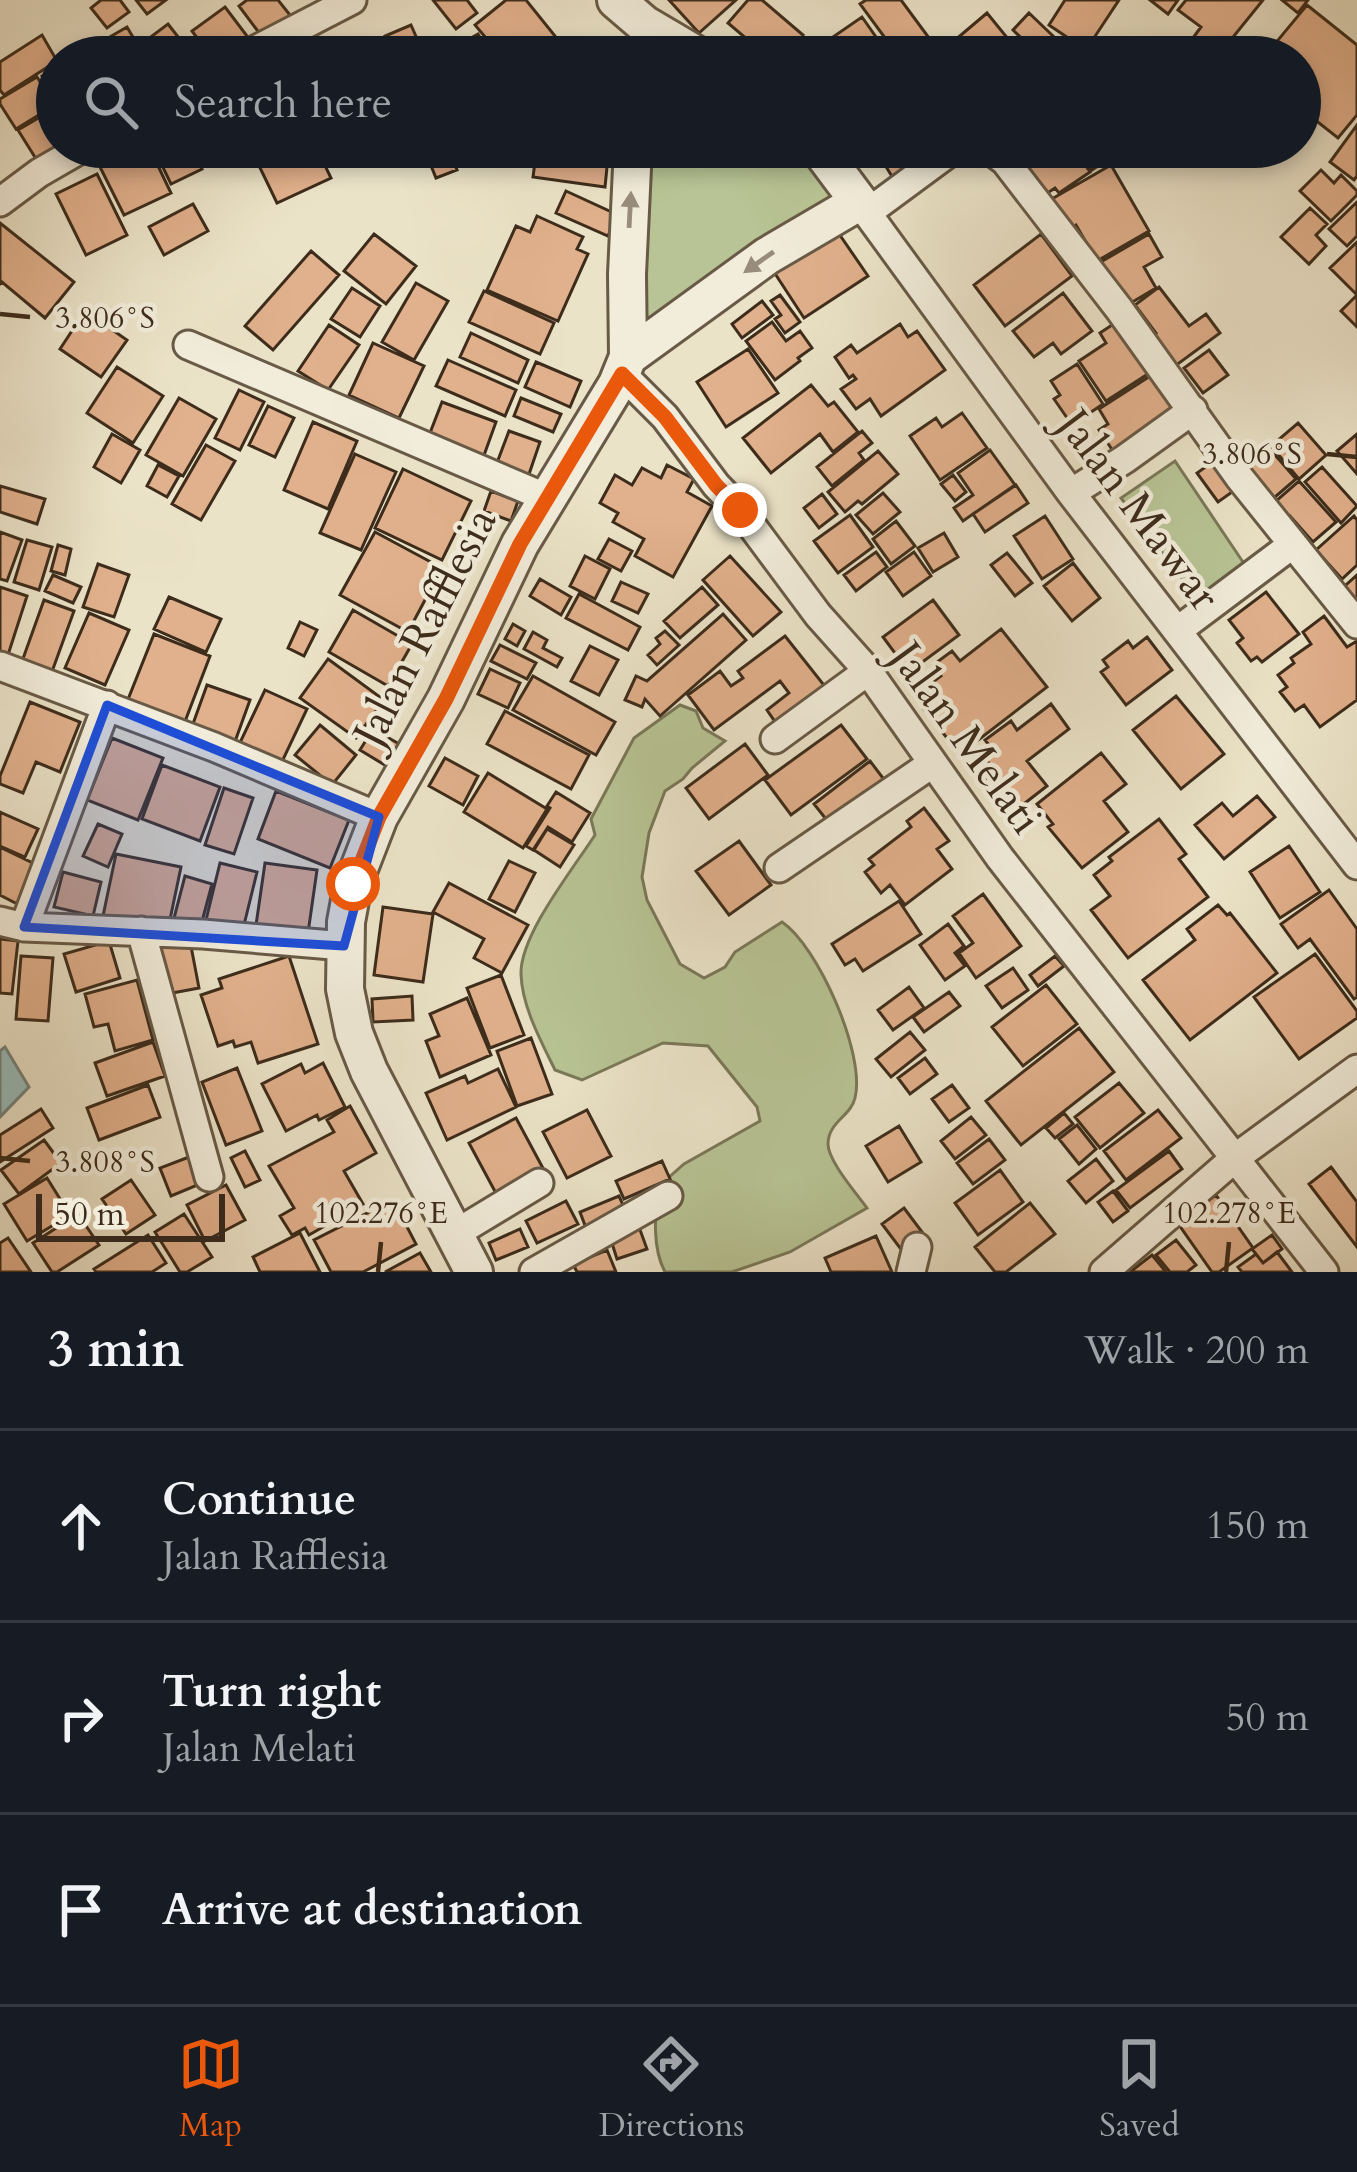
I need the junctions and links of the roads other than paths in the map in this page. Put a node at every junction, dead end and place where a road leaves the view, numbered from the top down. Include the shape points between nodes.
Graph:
1 (352, 0) edge
2 (616, 0) edge
3 (283, 36) edge
4 (639, 36) edge
5 (47, 168) edge
6 (632, 168) edge
7 (834, 168) edge
8 (924, 168) edge
9 (1010, 168) edge
10 (0, 202) edge
11 (863, 207) junction
12 (188, 345) dead end
13 (625, 365) junction
14 (1193, 410) junction
15 (1071, 493) junction
16 (548, 498) junction
17 (1294, 544) junction
18 (1357, 624) edge
19 (1177, 631) junction
20 (0, 666) edge
21 (868, 671) junction
22 (107, 705) junction
23 (775, 739) dead end
24 (933, 763) junction
25 (379, 817) junction
26 (1357, 865) edge
27 (779, 868) dead end
28 (12, 924) edge
29 (141, 931) junction
30 (344, 946) junction
31 (1357, 1069) edge
32 (1235, 1158) junction
33 (209, 1177) dead end
34 (539, 1183) dead end
35 (668, 1196) dead end
36 (453, 1235) junction
37 (474, 1272) edge
38 (534, 1272) edge
39 (1104, 1272) edge
40 (1324, 1272) edge

1 - 3 street
2 - 4 street
5 - 10 street
13 -> 6 street
7 - 11 street
8 - 11 street
9 - 14 street
11 -> 13 street, Jalan Rafflesia via 767,256
11 - 15 street, Jalan Mawar
12 - 16 street
13 - 16 street, Jalan Rafflesia
13 - 21 street, Jalan Melati
14 - 15 street
14 - 17 street
15 - 19 street, Jalan Mawar
16 - 25 street, Jalan Rafflesia
17 - 18 street
17 - 19 street
19 - 26 street, Jalan Mawar
20 - 22 street
21 - 23 street
21 - 24 street, Jalan Melati
22 - 25 street
22 - 28 street
24 - 27 street
24 - 32 street, Jalan Melati
25 - 30 street, Jalan Rafflesia via 353,884
28 - 29 street
29 - 30 street
29 - 33 street
30 - 36 street, Jalan Rafflesia via 354,1033
31 - 32 street
32 - 39 street
32 - 40 street, Jalan Melati
34 - 36 street
35 - 38 street
36 - 37 street, Jalan Rafflesia

